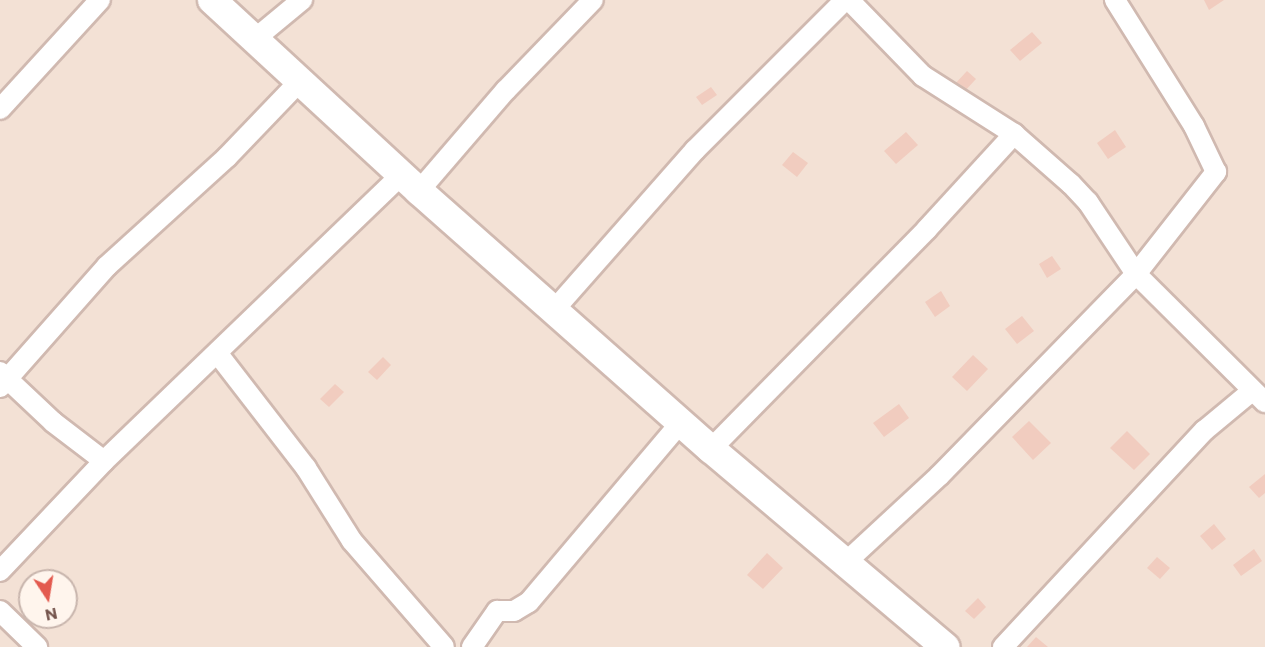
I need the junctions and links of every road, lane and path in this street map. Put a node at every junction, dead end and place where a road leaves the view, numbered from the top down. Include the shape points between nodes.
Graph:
1 (100, 0) edge
2 (212, 0) edge
3 (302, 0) edge
4 (593, 0) edge
5 (847, 0) edge
6 (1115, 0) edge
7 (256, 38) junction
8 (299, 82) junction
9 (0, 109) edge
10 (1014, 134) junction
11 (411, 183) junction
12 (1136, 274) junction
13 (555, 310) junction
14 (218, 354) junction
15 (3, 379) edge
16 (1259, 397) edge
17 (682, 422) junction
18 (711, 449) junction
19 (104, 461) junction
20 (844, 563) junction
21 (0, 571) edge
22 (0, 611) edge
23 (37, 647) edge
24 (444, 647) edge
25 (472, 647) edge
26 (945, 647) edge
27 (1003, 647) edge

1 - 9 street
2 - 7 street
3 - 7 street
4 - 11 street
5 - 10 street via 923,76
5 - 13 street via 695,150
6 - 12 street via 1194,126 1216,172
7 - 8 street
8 - 11 street
8 - 15 street via 227,157 107,266
10 - 12 street via 1088,202
10 - 18 street via 927,229
11 - 13 street
11 - 14 street
12 - 16 street
12 - 20 street via 939,476
13 - 17 street
14 - 19 street
14 - 24 street via 306,468 358,549
15 - 19 street
16 - 27 street via 1205,430
17 - 18 street
17 - 25 street via 529,602 514,611 497,611
18 - 20 street
19 - 21 street
20 - 26 street
22 - 23 street

